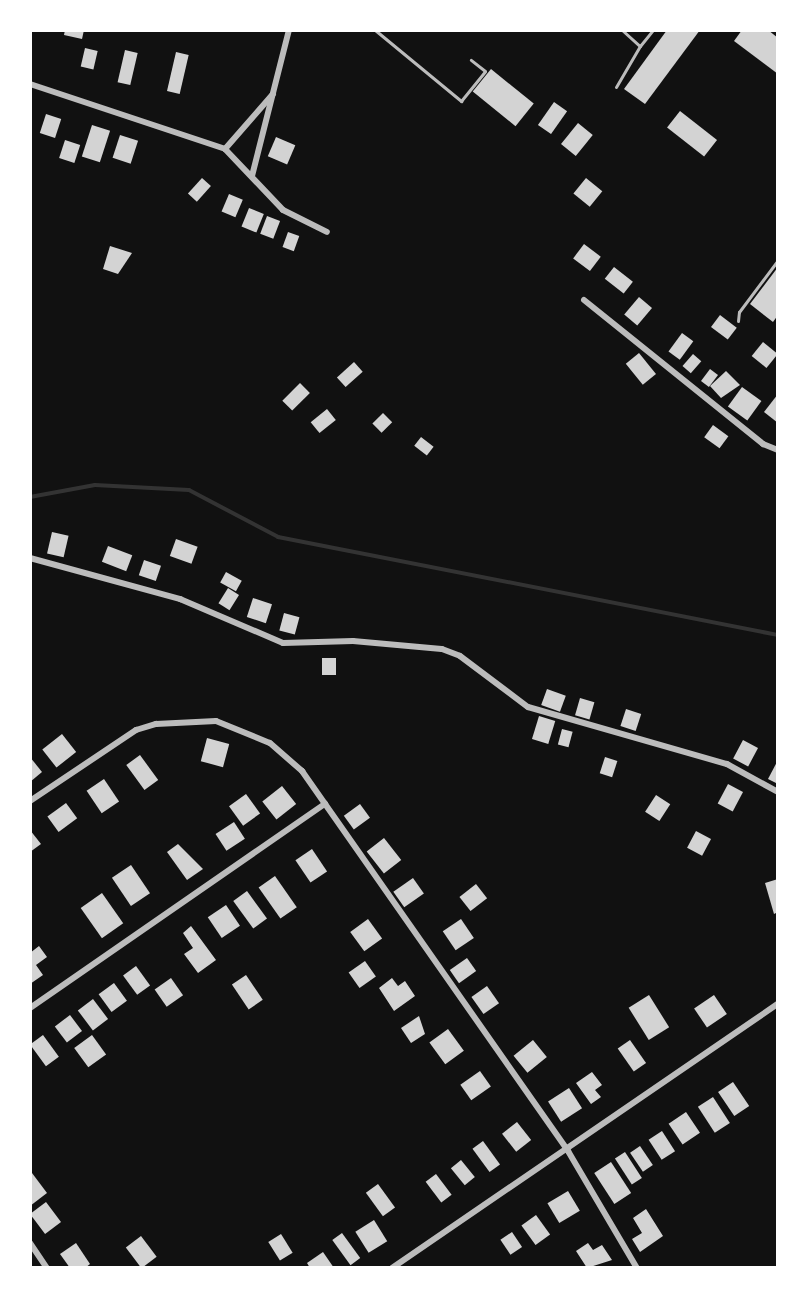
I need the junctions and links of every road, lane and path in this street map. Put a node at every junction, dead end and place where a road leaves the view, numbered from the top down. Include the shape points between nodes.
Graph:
1 (289, 30) edge
2 (375, 30) edge
3 (622, 30) edge
4 (653, 30) edge
5 (640, 46) junction
6 (471, 60) dead end
7 (30, 84) edge
8 (616, 87) dead end
9 (275, 91) junction
10 (225, 149) junction
11 (252, 176) junction
12 (327, 232) dead end
13 (778, 260) edge
14 (584, 300) dead end
15 (738, 321) dead end
16 (778, 450) edge
17 (30, 558) edge
18 (778, 792) edge
19 (30, 801) edge
20 (325, 804) junction
21 (778, 1004) edge
22 (30, 1008) edge
23 (568, 1151) junction
24 (30, 1243) edge
25 (47, 1268) edge
26 (392, 1268) edge
27 (637, 1268) edge

1 - 9 street
2 - 6 lane via 461,101 485,71
3 - 5 lane
4 - 5 lane
5 - 8 lane
7 - 10 street
9 - 10 street
9 - 11 street
10 - 11 street
11 - 12 street via 283,210
13 - 15 lane via 739,312
14 - 16 street via 763,444
17 - 18 street via 180,599 283,643 353,641 442,649 460,656 528,707 727,764
19 - 20 street via 136,730 216,721 270,743 302,771
20 - 22 street
20 - 23 street
21 - 23 street
23 - 26 street
23 - 27 street
24 - 25 street

